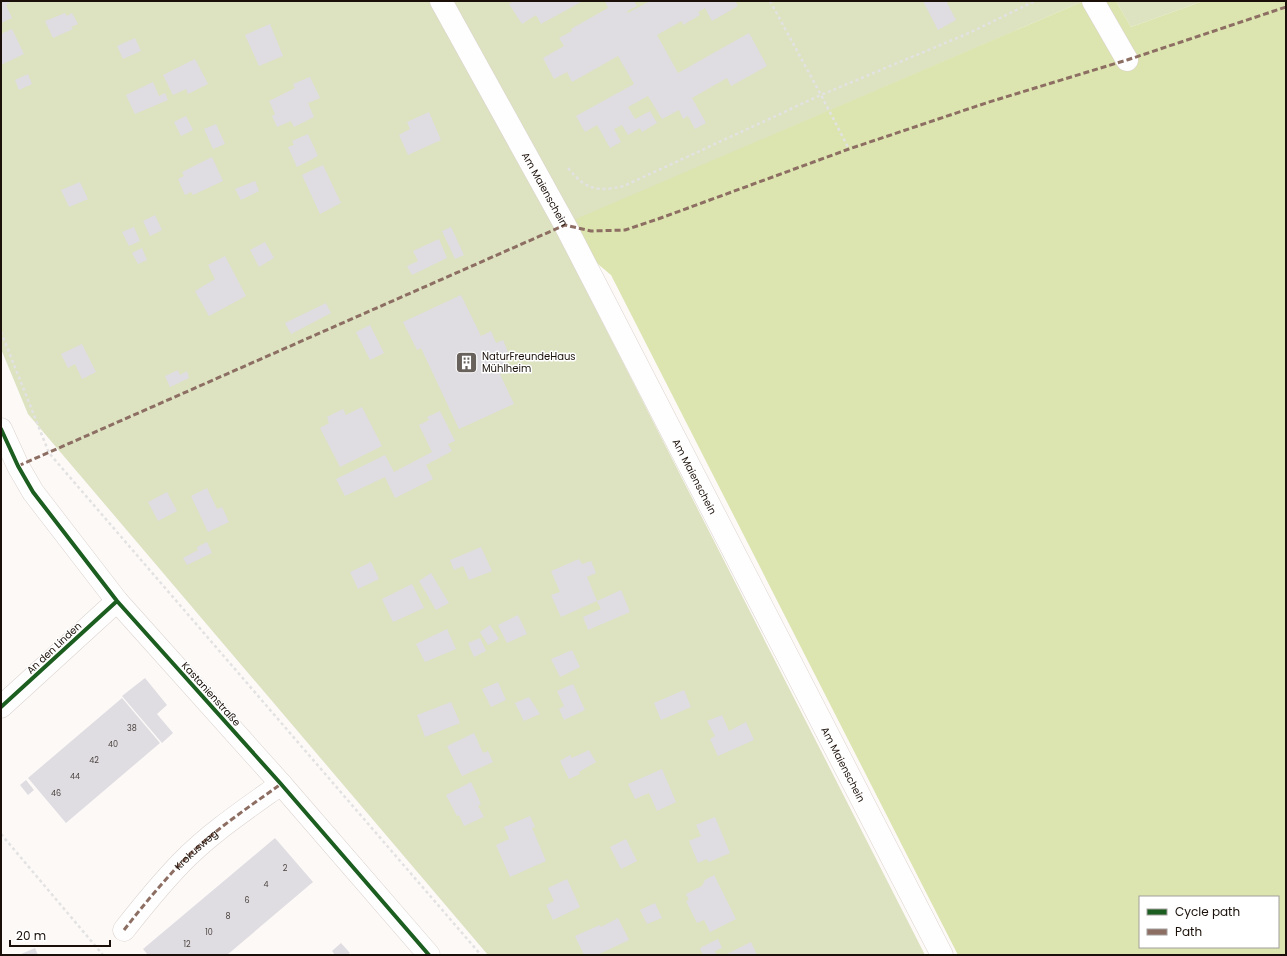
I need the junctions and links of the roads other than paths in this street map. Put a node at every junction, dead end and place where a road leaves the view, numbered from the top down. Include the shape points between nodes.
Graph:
1 (441, 1) edge
2 (1093, 1) edge
3 (1127, 60) dead end
4 (1, 429) edge
5 (117, 601) junction
6 (1, 707) edge
7 (281, 784) junction
8 (124, 930) dead end
9 (429, 955) edge
10 (942, 955) edge

1 - 10 street, Am Maienschein via 565,225
2 - 3 street
4 - 5 street, Kastanienstraße via 33,492
5 - 6 street, An den Linden
5 - 7 street, Kastanienstraße
7 - 8 street, Krokusweg via 210,837 181,863
7 - 9 street, Kastanienstraße

